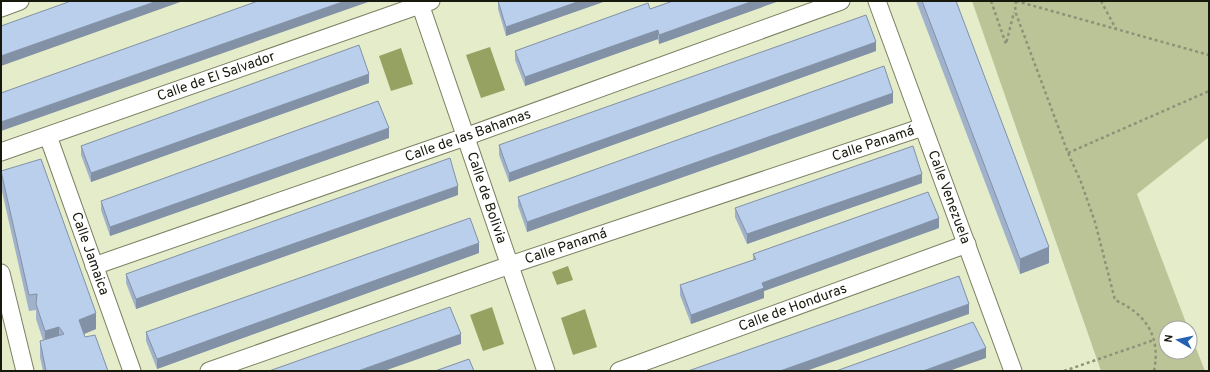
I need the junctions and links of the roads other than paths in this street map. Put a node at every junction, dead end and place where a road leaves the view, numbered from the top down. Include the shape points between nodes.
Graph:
1 (20, 1) edge
2 (841, 1) edge
3 (877, 1) edge
4 (423, 2) edge
5 (1, 8) edge
6 (923, 126) junction
7 (48, 136) junction
8 (465, 137) junction
9 (1, 152) edge
10 (967, 244) junction
11 (510, 265) junction
12 (94, 266) junction
13 (1, 273) edge
14 (25, 371) edge
15 (132, 371) edge
16 (210, 371) edge
17 (546, 371) edge
18 (619, 371) edge
19 (1013, 371) edge

1 - 5 street
2 - 8 street, Calle de las Bahamas
3 - 6 street, Calle Venezuela
4 - 7 street, Calle de El Salvador
4 - 8 street, Calle de Bolivia
6 - 10 street, Calle Venezuela
6 - 11 street, Calle Panamá
7 - 9 street, Calle de El Salvador
7 - 12 street, Calle Jamaica
8 - 11 street, Calle de Bolivia
8 - 12 street, Calle de las Bahamas
10 - 18 street, Calle de Honduras
10 - 19 street, Calle Venezuela
11 - 16 street, Calle Panamá
11 - 17 street, Calle de Bolivia
12 - 15 street, Calle Jamaica
13 - 14 street

